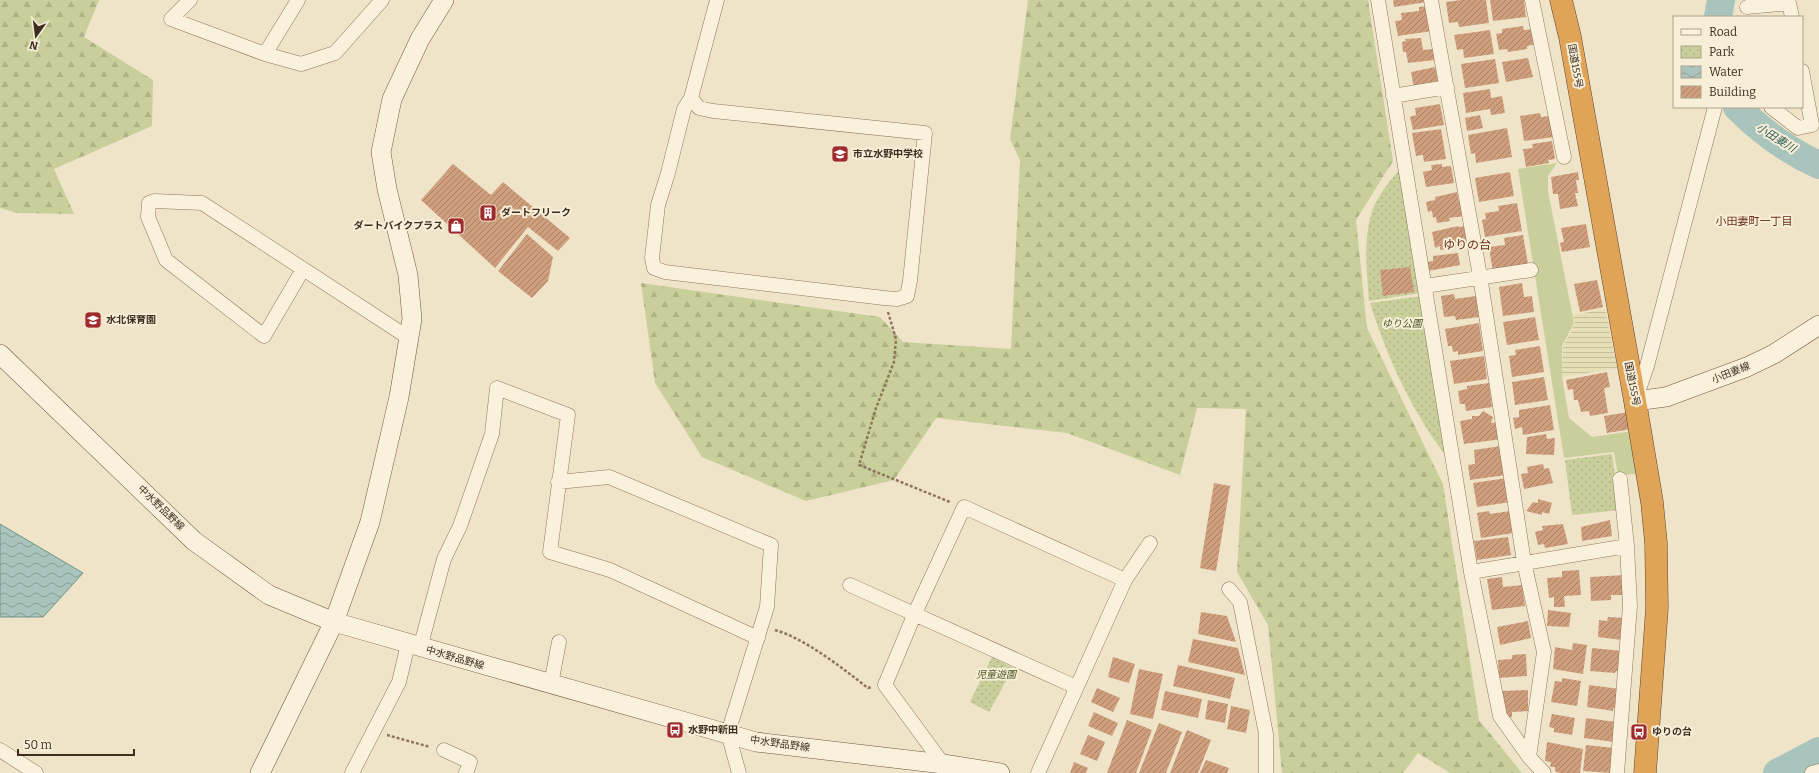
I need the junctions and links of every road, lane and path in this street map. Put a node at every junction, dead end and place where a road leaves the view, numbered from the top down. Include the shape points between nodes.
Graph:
1 (190, 0) edge
2 (298, 0) edge
3 (382, 0) edge
4 (444, 0) edge
5 (717, 0) edge
6 (1378, 0) edge
7 (1431, 0) edge
8 (1532, 0) edge
9 (1561, 0) edge
10 (1746, 8) edge
11 (1792, 16) edge
12 (265, 54) junction
13 (1803, 76) edge
14 (1447, 87) junction
15 (1393, 96) junction
16 (691, 98) junction
17 (1715, 108) edge
18 (1771, 108) edge
19 (1564, 156) dead end
20 (1531, 270) dead end
21 (302, 271) dead end
22 (1480, 276) junction
23 (1425, 286) junction
24 (884, 298) junction
25 (1819, 325) edge
26 (409, 338) junction
27 (0, 354) edge
28 (1635, 401) junction
29 (1620, 479) dead end
30 (558, 482) junction
31 (964, 507) junction
32 (1150, 542) dead end
33 (1627, 546) junction
34 (1524, 562) junction
35 (1471, 572) junction
36 (1125, 580) junction
37 (850, 585) dead end
38 (1229, 589) dead end
39 (915, 613) junction
40 (334, 622) junction
41 (760, 632) junction
42 (559, 642) dead end
43 (414, 646) junction
44 (551, 684) junction
45 (884, 685) junction
46 (1076, 687) junction
47 (373, 732) junction
48 (728, 733) junction
49 (0, 750) edge
50 (444, 750) joint
51 (1529, 757) junction
52 (943, 764) junction
53 (1819, 771) edge
54 (36, 773) edge
55 (260, 773) edge
56 (352, 773) edge
57 (466, 773) edge
58 (739, 773) edge
59 (1000, 773) edge
60 (1038, 773) edge
61 (1266, 773) edge
62 (1544, 773) edge
63 (1617, 773) edge
64 (1645, 773) edge
65 (1812, 773) edge

1 - 12 street via 172,19
2 - 12 street
3 - 12 street via 334,53 300,64
4 - 26 main road via 420,39 392,99 381,152 387,190 408,275 412,319
5 - 16 street
6 - 15 street
7 - 14 street
8 - 19 street
9 - 28 highway, 国道155号 via 1570,37
10 - 11 street via 1789,2
13 - 18 street via 1812,125 1798,128
14 - 15 street
14 - 22 street
15 - 23 street
16 - 24 street via 684,108 658,205 652,258 654,268 672,273
16 - 24 street via 699,108 713,111 925,133 907,296 898,299
17 - 28 street via 1647,366
20 - 22 street
21 - 26 street via 264,336 166,260 148,218 149,203 202,203
22 - 23 street
22 - 34 street
23 - 35 street
24 - 31 path via 896,339 894,362 876,408 859,465
25 - 28 main road, 小田妻線 via 1774,354 1741,369 1666,397
26 - 40 main road via 399,397 370,522
27 - 40 main road, 中水野品野線 via 194,541 269,595
28 - 64 highway, 国道155号 via 1652,502 1657,572 1657,608
29 - 33 street
30 - 41 street via 550,552 610,570
30 - 41 street via 609,477 771,545 767,607
30 - 43 street via 568,415 497,388 492,434
31 - 36 street
31 - 39 street
32 - 36 street
33 - 34 street
33 - 63 street via 1630,606
34 - 35 street
34 - 51 street via 1544,652
35 - 51 street via 1500,716
36 - 46 street
37 - 39 street
38 - 61 street via 1240,602 1266,734
39 - 45 street
39 - 46 street
40 - 43 main road, 中水野品野線
40 - 55 main road
41 - 45 path via 784,632 833,661 868,688
41 - 48 street
42 - 44 street
43 - 44 main road, 中水野品野線
43 - 47 street
44 - 48 main road, 中水野品野線
45 - 52 street
46 - 60 street
47 - 50 path
47 - 56 street
48 - 52 main road, 中水野品野線 via 756,742
48 - 58 street
49 - 54 street
50 - 57 street via 470,762
51 - 62 street
52 - 59 main road, 中水野品野線
53 - 65 street

